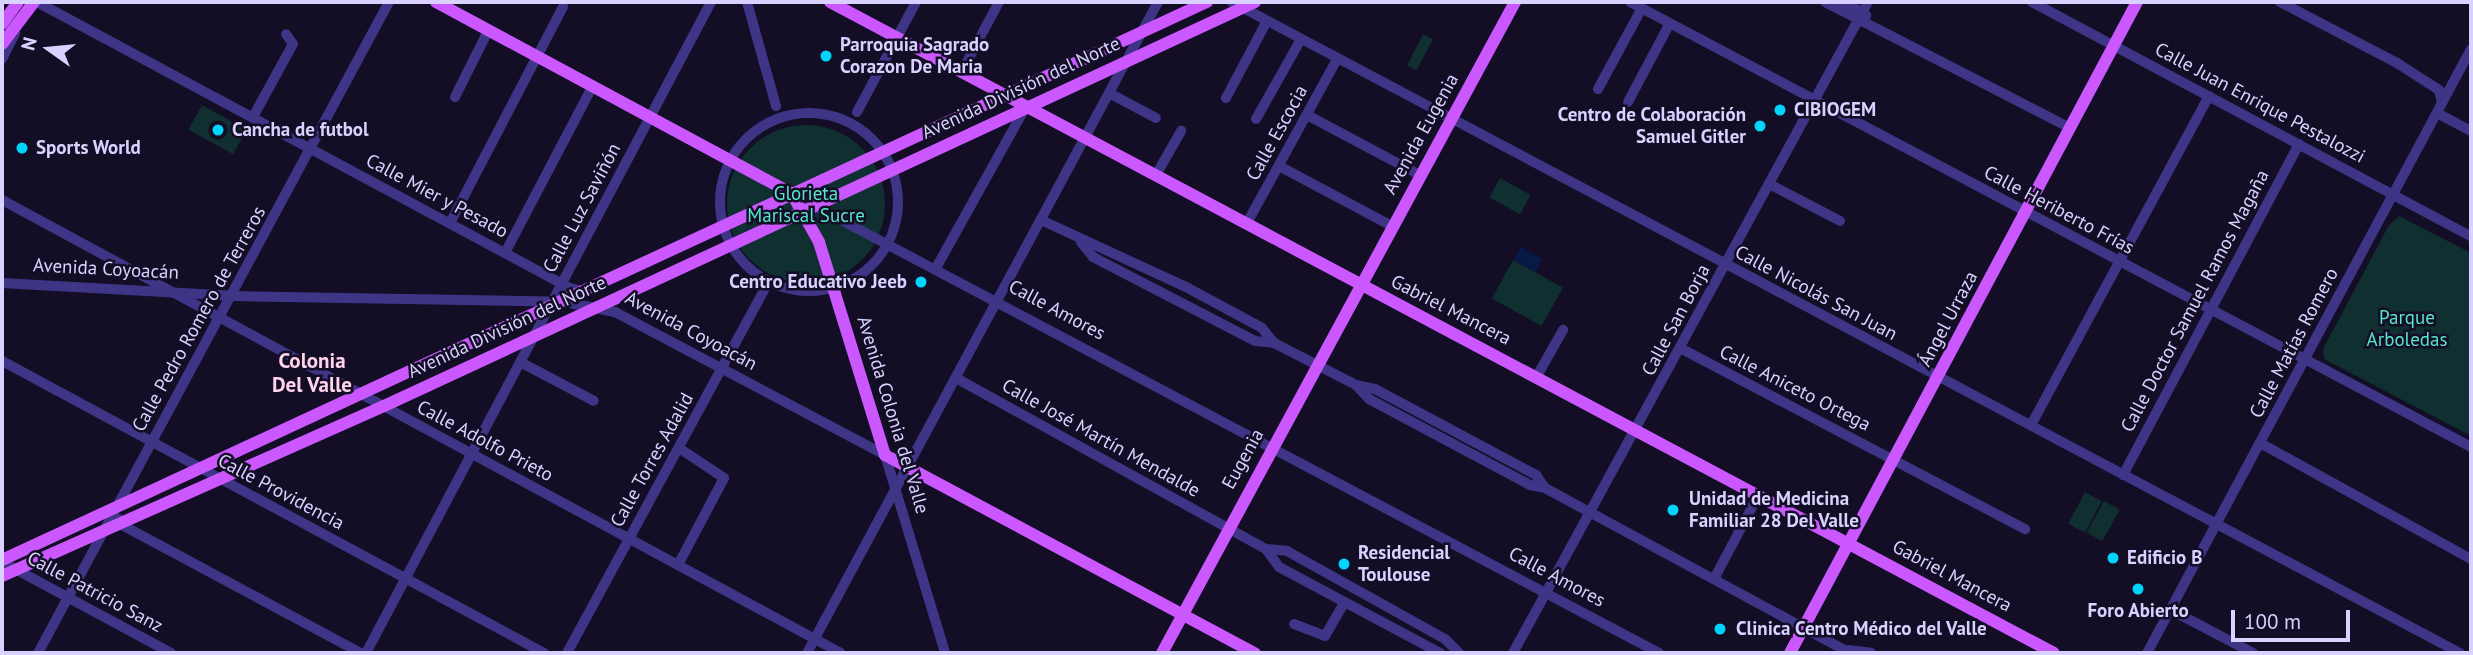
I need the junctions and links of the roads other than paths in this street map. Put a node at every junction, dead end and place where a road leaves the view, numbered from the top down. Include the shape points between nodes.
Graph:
1 (18, 2) edge
2 (36, 2) edge
3 (389, 2) edge
4 (436, 2) edge
5 (711, 2) edge
6 (747, 2) edge
7 (830, 2) edge
8 (916, 2) edge
9 (999, 2) edge
10 (1158, 2) edge
11 (1208, 2) edge
12 (1255, 2) edge
13 (1515, 2) edge
14 (1630, 2) edge
15 (1825, 2) edge
16 (1844, 2) edge
17 (2032, 2) edge
18 (2137, 2) edge
19 (2280, 2) edge
20 (1236, 4) edge
21 (563, 7) dead end
22 (1642, 8) junction
23 (1863, 11) edge
24 (1267, 21) junction
25 (1670, 23) junction
26 (2, 24) edge
27 (19, 26) junction
28 (488, 31) junction
29 (1142, 33) junction
30 (286, 34) dead end
31 (897, 37) junction
32 (1301, 39) junction
33 (2, 44) edge
34 (2114, 45) junction
35 (2471, 49) edge
36 (536, 56) junction
37 (2, 59) edge
38 (1337, 59) junction
39 (1127, 60) junction
40 (962, 71) junction
41 (592, 87) junction
42 (1598, 89) dead end
43 (1109, 93) junction
44 (1006, 94) junction
45 (2209, 96) junction
46 (455, 97) dead end
47 (1226, 98) dead end
48 (1815, 99) junction
49 (1628, 102) dead end
50 (776, 106) dead end
51 (1026, 106) junction
52 (2440, 108) junction
53 (857, 112) dead end
54 (1307, 115) junction
55 (253, 117) junction
56 (649, 118) junction
57 (1156, 118) dead end
58 (1256, 118) dead end
59 (1450, 120) junction
60 (2070, 128) junction
61 (1181, 131) dead end
62 (2471, 131) edge
63 (1085, 138) junction
64 (2299, 144) junction
65 (312, 148) junction
66 (883, 151) junction
67 (729, 162) junction
68 (1279, 166) junction
69 (892, 169) junction
70 (1156, 175) junction
71 (1420, 175) junction
72 (1769, 184) junction
73 (792, 194) junction
74 (2393, 194) junction
75 (2, 200) edge
76 (807, 207) junction
77 (2026, 212) junction
78 (1041, 220) junction
79 (1840, 220) dead end
80 (450, 223) junction
81 (1247, 223) junction
82 (1392, 226) junction
83 (722, 227) junction
84 (2471, 236) edge
85 (1082, 242) junction
86 (888, 243) junction
87 (729, 244) junction
88 (505, 253) junction
89 (2120, 263) junction
90 (1725, 265) junction
91 (129, 267) junction
92 (936, 268) junction
93 (2, 283) edge
94 (561, 283) junction
95 (768, 283) junction
96 (1360, 284) junction
97 (124, 286) junction
98 (1186, 287) junction
99 (834, 288) junction
100 (174, 292) junction
101 (585, 292) junction
102 (232, 296) junction
103 (998, 300) junction
104 (1178, 302) junction
105 (555, 304) junction
106 (597, 305) junction
107 (2210, 311) junction
108 (221, 316) junction
109 (1563, 330) dead end
110 (537, 332) junction
111 (1274, 343) junction
112 (1680, 348) junction
113 (2304, 360) junction
114 (2, 361) edge
115 (522, 363) junction
116 (1317, 365) junction
117 (722, 368) junction
118 (1537, 376) junction
119 (1938, 377) junction
120 (956, 378) junction
121 (362, 393) junction
122 (594, 401) dead end
123 (384, 406) junction
124 (2031, 425) junction
125 (1637, 428) junction
126 (151, 443) junction
127 (2260, 443) junction
128 (1272, 447) junction
129 (2471, 447) edge
130 (679, 448) junction
131 (474, 455) junction
132 (886, 455) junction
133 (1894, 459) junction
134 (907, 468) junction
135 (201, 469) junction
136 (2123, 475) junction
137 (220, 479) junction
138 (896, 489) junction
139 (1759, 494) junction
140 (115, 510) junction
141 (1591, 512) junction
142 (122, 525) junction
143 (2215, 527) junction
144 (1228, 528) junction
145 (2025, 529) dead end
146 (103, 534) junction
147 (629, 539) junction
148 (1850, 543) junction
149 (1266, 549) junction
150 (2471, 559) edge
151 (2, 561) edge
152 (678, 565) junction
153 (19, 571) junction
154 (2, 576) edge
155 (407, 578) junction
156 (1714, 579) junction
157 (1362, 593) junction
158 (1546, 593) junction
159 (68, 598) junction
160 (1349, 605) junction
161 (2171, 610) junction
162 (1182, 615) junction
163 (1294, 624) dead end
164 (1804, 627) junction
165 (815, 639) junction
166 (1849, 652) edge
167 (38, 653) edge
168 (171, 653) edge
169 (361, 653) edge
170 (366, 653) edge
171 (544, 653) edge
172 (567, 653) edge
173 (807, 653) edge
174 (841, 653) edge
175 (945, 653) edge
176 (1161, 653) edge
177 (1255, 653) edge
178 (1440, 653) edge
179 (1459, 653) edge
180 (1513, 653) edge
181 (1660, 653) edge
182 (1790, 653) edge
183 (1871, 653) edge
184 (2054, 653) edge
185 (2147, 653) edge
186 (2253, 653) edge
187 (2460, 653) edge

1 - 26 main road
2 - 27 main road
2 - 55 street, Calle Mier y Pesado
3 - 65 street, Calle Pedro Romero de Terreros
4 - 28 main road
5 - 56 street, Calle Luz Saviñón
6 - 50 street
7 - 31 main road, Gabriel Mancera
8 - 31 street
9 - 40 street
10 - 29 street
11 - 29 main road, Avenida División del Norte
12 - 20 main road, Avenida División del Norte
13 - 59 main road, Avenida Eugenia
14 - 22 street, Calle Heriberto Frías
15 - 23 street
16 - 23 street
17 - 34 street, Calle Juan Enrique Pestalozzi
18 - 34 main road, Ángel Urraza
19 - 52 street via 2439,90
20 - 24 street, Calle Nicolás San Juan
20 - 39 main road, Avenida División del Norte
21 - 36 street
22 - 25 street, Calle Heriberto Frías
22 - 42 street
23 - 48 street, Calle San Borja
23 - 60 street via 1872,23
24 - 32 street, Calle Nicolás San Juan
24 - 47 street
25 - 48 street, Calle Heriberto Frías
25 - 49 street
27 - 33 main road
27 - 37 street
28 - 36 main road
28 - 46 street
29 - 39 street
29 - 44 main road, Avenida División del Norte
30 - 55 street via 293,44
31 - 40 main road, Gabriel Mancera
31 - 53 street
32 - 38 street, Calle Nicolás San Juan
32 - 58 street
34 - 45 street, Calle Juan Enrique Pestalozzi
34 - 60 main road, Ángel Urraza
35 - 52 street, Calle Matías Romero
36 - 41 main road
36 - 80 street
38 - 54 street, Calle Escocia
38 - 59 street, Calle Nicolás San Juan
39 - 43 street
39 - 51 main road, Avenida División del Norte
40 - 44 main road, Gabriel Mancera
41 - 56 main road
41 - 88 street
43 - 57 street
43 - 63 street
44 - 51 main road, Gabriel Mancera
44 - 66 main road, Avenida División del Norte
45 - 64 street, Calle Juan Enrique Pestalozzi
45 - 89 street
48 - 72 street, Calle San Borja
48 - 77 street, Calle Heriberto Frías
51 - 63 main road, Gabriel Mancera
51 - 69 main road, Avenida División del Norte
51 - 92 street
52 - 62 street
52 - 74 street, Calle Matías Romero
54 - 68 street, Calle Escocia
54 - 71 street
55 - 65 street, Calle Mier y Pesado
56 - 67 main road
56 - 94 street, Calle Luz Saviñón
59 - 71 main road, Avenida Eugenia
59 - 90 street, Calle Nicolás San Juan
60 - 77 main road, Ángel Urraza
61 - 70 street
63 - 70 main road, Gabriel Mancera
63 - 78 street
64 - 74 street, Calle Juan Enrique Pestalozzi
64 - 107 street, Calle Doctor Samuel Ramos Magaña
65 - 80 street, Calle Mier y Pesado
65 - 102 street, Calle Pedro Romero de Terreros
66 - 67 street via 869,135 839,117 794,113 754,131
66 - 69 street
66 - 73 main road, Avenida División del Norte
67 - 73 main road
67 - 83 street via 719,193
68 - 81 street, Calle Escocia
68 - 82 street
69 - 76 main road, Avenida División del Norte
69 - 86 street via 898,207
70 - 81 main road, Gabriel Mancera
71 - 82 main road, Avenida Eugenia
72 - 79 street
72 - 90 street, Calle San Borja
73 - 76 main road, Avenida Colonia del Valle
73 - 83 main road, Avenida División del Norte
74 - 84 street, Calle Juan Enrique Pestalozzi
74 - 113 street, Calle Matías Romero
75 - 91 street, Calle Adolfo Prieto
76 - 86 street, Calle Amores
76 - 87 main road, Avenida División del Norte
76 - 99 main road, Avenida Colonia del Valle
77 - 89 street, Calle Heriberto Frías
77 - 119 main road, Ángel Urraza
78 - 85 street
78 - 103 street
80 - 88 street, Calle Mier y Pesado
81 - 96 main road, Gabriel Mancera
82 - 96 main road, Avenida Eugenia
83 - 87 street
83 - 101 main road, Avenida División del Norte
85 - 98 street via 1100,244
85 - 104 street via 1093,257
86 - 92 street, Calle Amores
86 - 99 street via 865,272
87 - 95 street via 740,260
87 - 106 main road, Avenida División del Norte
88 - 94 street, Calle Mier y Pesado
89 - 107 street, Calle Heriberto Frías
89 - 124 street
90 - 112 street, Calle San Borja
90 - 119 street, Calle Nicolás San Juan
91 - 97 street via 131,275
91 - 100 street, Calle Adolfo Prieto
92 - 103 street, Calle Amores
93 - 97 street, Avenida Coyoacán
94 - 101 street, Calle Mier y Pesado
94 - 105 street
95 - 99 street via 793,291
95 - 117 street, Calle Torres Adalid
96 - 116 main road, Eugenia
96 - 118 main road, Gabriel Mancera
97 - 100 street, Avenida Coyoacán
98 - 104 street
98 - 111 street via 1262,328
99 - 132 main road, Avenida Colonia del Valle
100 - 102 street, Avenida Coyoacán
100 - 108 street, Calle Adolfo Prieto
101 - 105 main road, Avenida División del Norte
102 - 105 street, Avenida Coyoacán
102 - 108 street, Calle Pedro Romero de Terreros
103 - 120 street
103 - 128 street, Calle Amores
104 - 111 street via 1255,341
105 - 106 street, Avenida Coyoacán
105 - 110 street
105 - 121 main road, Avenida División del Norte
106 - 110 main road, Avenida División del Norte
106 - 117 street, Avenida Coyoacán
107 - 113 street, Calle Heriberto Frías
107 - 136 street, Calle Doctor Samuel Ramos Magaña
108 - 121 street, Calle Adolfo Prieto
108 - 126 street, Calle Pedro Romero de Terreros
109 - 118 street
110 - 115 street
110 - 123 main road, Avenida División del Norte
111 - 116 street
112 - 125 street, Calle San Borja
112 - 133 street, Calle Aniceto Ortega
113 - 127 street, Calle Matías Romero
113 - 129 street, Calle Heriberto Frías
114 - 126 street, Calle Providencia
115 - 122 street
115 - 131 street
116 - 128 main road, Eugenia
116 - 141 street via 1356,385 1375,389 1457,440 1536,475 1545,488
117 - 130 street, Calle Torres Adalid
117 - 132 street, Avenida Coyoacán
118 - 125 main road, Gabriel Mancera
119 - 124 street, Calle Nicolás San Juan
119 - 133 main road, Ángel Urraza
120 - 134 street
120 - 144 street, Calle José Martín Mendalde
121 - 123 street, Calle Adolfo Prieto
121 - 135 main road, Avenida División del Norte
123 - 131 street, Calle Adolfo Prieto
123 - 137 main road, Avenida División del Norte
124 - 136 street, Calle Nicolás San Juan
125 - 139 main road, Gabriel Mancera
125 - 141 street, Calle San Borja
126 - 135 street, Calle Providencia
126 - 140 street, Calle Pedro Romero de Terreros
127 - 143 street, Calle Matías Romero
127 - 150 street
128 - 144 main road, Eugenia
128 - 158 street, Calle Amores
130 - 147 street, Calle Torres Adalid
130 - 152 street via 720,471 724,478
131 - 147 street, Calle Adolfo Prieto
131 - 155 street
132 - 134 main road, Avenida Coyoacán
132 - 138 street, Avenida Colonia del Valle
133 - 145 street, Calle Aniceto Ortega
133 - 148 main road, Ángel Urraza
134 - 138 street
134 - 162 main road, Avenida Coyoacán
135 - 137 street, Calle Providencia
135 - 140 main road, Avenida División del Norte
136 - 143 street, Calle Nicolás San Juan
137 - 142 main road, Avenida División del Norte
137 - 155 street, Calle Providencia
138 - 165 street
138 - 175 street, Avenida Colonia del Valle
139 - 148 main road, Gabriel Mancera
139 - 156 street
140 - 142 street
140 - 146 street, Calle Pedro Romero de Terreros
140 - 151 main road, Avenida División del Norte
141 - 156 street
141 - 158 street, Calle San Borja
142 - 146 main road, Avenida División del Norte
142 - 169 street
143 - 161 street, Calle Matías Romero
143 - 187 street, Calle Nicolás San Juan
144 - 149 street, Calle José Martín Mendalde
144 - 162 main road, Eugenia
146 - 153 main road, Avenida División del Norte
146 - 159 street, Calle Pedro Romero de Terreros
147 - 152 street, Calle Adolfo Prieto
147 - 172 street, Calle Torres Adalid
148 - 164 main road, Ángel Urraza
148 - 184 main road, Gabriel Mancera
149 - 157 street, Calle José Martín Mendalde via 1287,551
149 - 160 street, Calle José Martín Mendalde via 1279,566
151 - 153 street, Calle Patricio Sanz
152 - 165 street, Calle Adolfo Prieto
153 - 154 main road, Avenida División del Norte
153 - 159 street, Calle Patricio Sanz
155 - 170 street
155 - 171 street, Calle Providencia
156 - 164 street
157 - 160 street
157 - 179 street, Calle José Martín Mendalde via 1445,639
158 - 180 street, Calle San Borja
158 - 181 street, Calle Amores
159 - 167 street, Calle Pedro Romero de Terreros
159 - 168 street, Calle Patricio Sanz
160 - 163 street via 1325,636
160 - 178 street, Calle José Martín Mendalde
161 - 185 street, Calle Matías Romero
161 - 186 street
162 - 176 main road, Eugenia
162 - 177 main road, Avenida Coyoacán
164 - 166 street
164 - 182 main road, Ángel Urraza
165 - 173 street
165 - 174 street, Calle Adolfo Prieto
166 - 183 street

